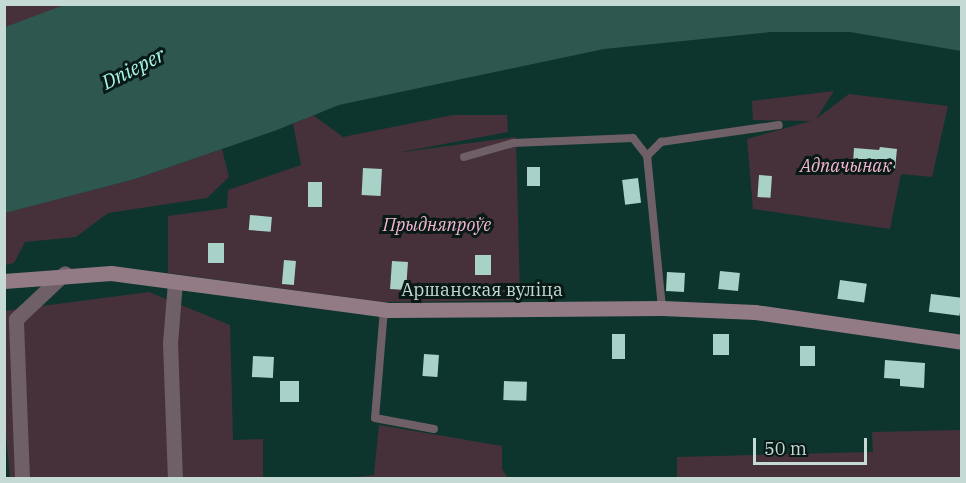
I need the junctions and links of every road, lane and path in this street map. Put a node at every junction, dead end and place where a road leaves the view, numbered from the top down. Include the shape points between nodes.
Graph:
1 (778, 125) dead end
2 (647, 156) junction
3 (464, 157) dead end
4 (65, 273) junction
5 (4, 280) edge
6 (175, 282) junction
7 (662, 308) junction
8 (384, 309) junction
9 (962, 342) edge
10 (434, 429) dead end
11 (22, 478) edge
12 (175, 478) edge

1 - 2 lane via 661,142
2 - 3 lane via 633,138 513,142
2 - 7 lane
4 - 5 street, Аршанская вуліца
4 - 6 street, Аршанская вуліца via 111,273
4 - 11 street via 16,319
6 - 8 street, Аршанская вуліца
6 - 12 street via 170,343
7 - 8 street, Аршанская вуліца
7 - 9 street, Аршанская вуліца via 755,312
8 - 10 lane via 375,418

